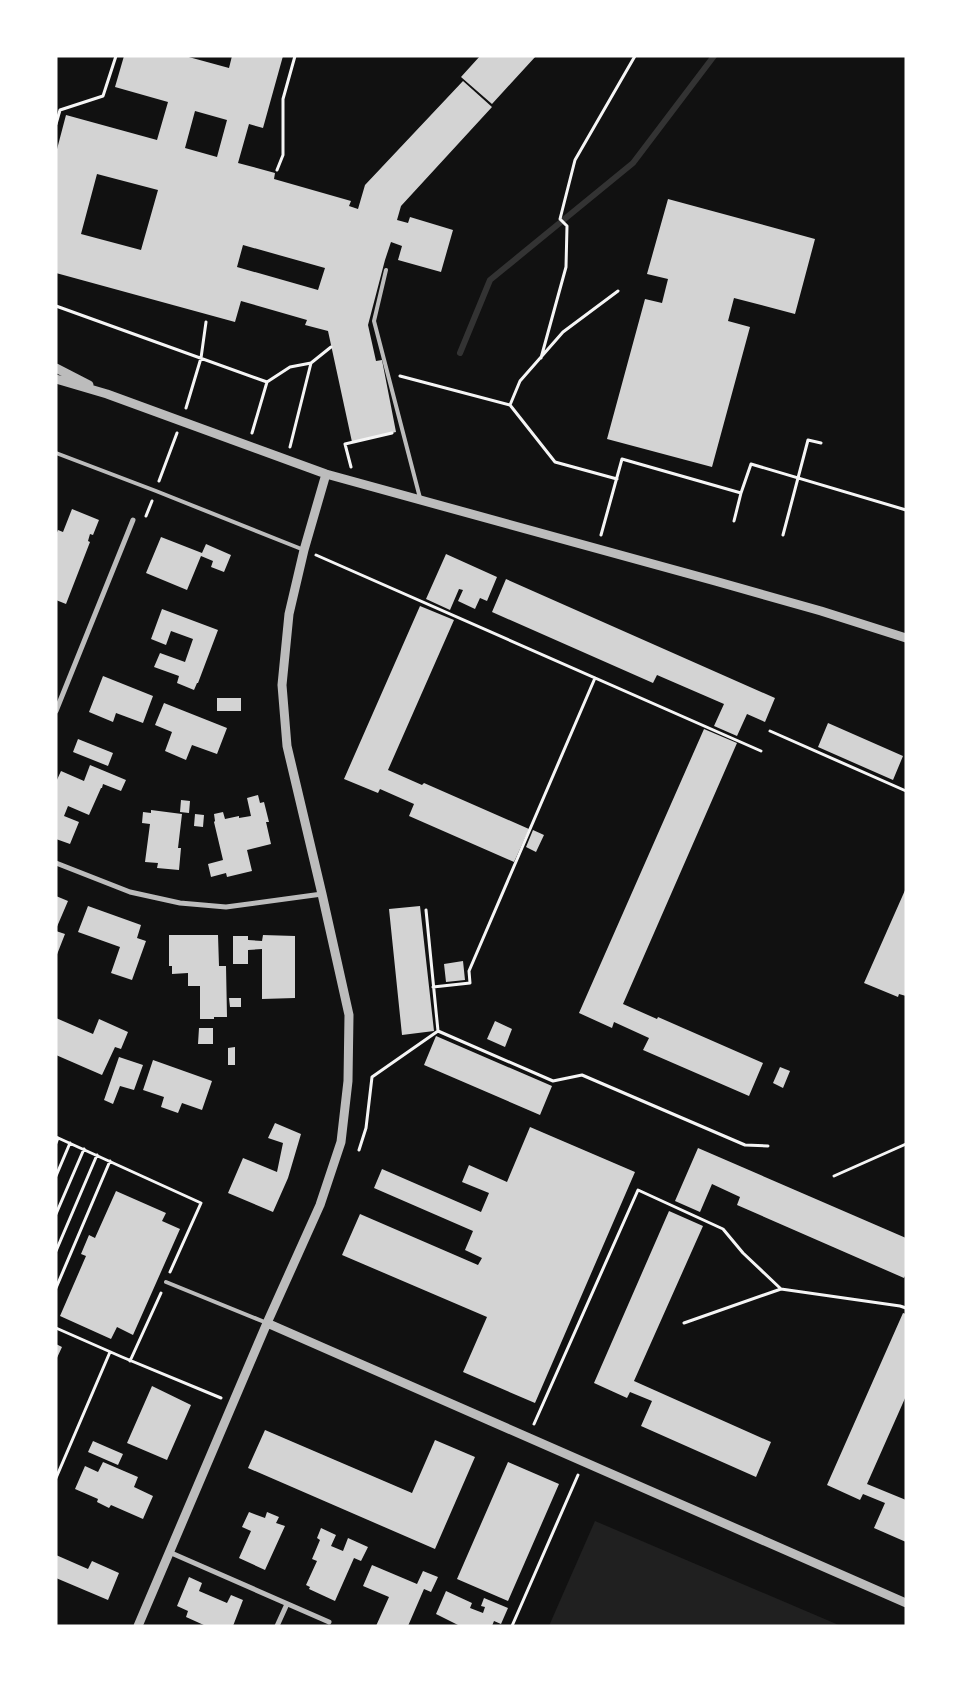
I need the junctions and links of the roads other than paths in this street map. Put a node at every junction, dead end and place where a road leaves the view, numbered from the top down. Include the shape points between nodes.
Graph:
1 (386, 270) dead end
2 (56, 368) edge
3 (56, 379) edge
4 (107, 394) junction
5 (56, 453) edge
6 (326, 474) junction
7 (421, 500) junction
8 (133, 520) dead end
9 (304, 550) junction
10 (906, 638) edge
11 (56, 711) edge
12 (56, 864) edge
13 (322, 894) junction
14 (166, 1282) road end
15 (267, 1323) junction
16 (169, 1552) junction
17 (906, 1602) edge
18 (287, 1604) junction
19 (329, 1622) dead end
20 (138, 1626) edge
21 (277, 1626) edge

1 - 7 lane via 374,321
2 - 4 street
3 - 4 street
4 - 6 street
5 - 9 lane
6 - 7 street
6 - 9 street
7 - 10 street via 821,611
8 - 11 street
9 - 13 street via 289,614 282,685 287,746
12 - 13 street via 130,892 180,903 226,907
13 - 15 street via 349,1016 348,1081 341,1142 320,1205
14 - 15 lane
15 - 16 street
15 - 17 street
16 - 18 street
16 - 20 street
18 - 19 street
18 - 21 street

